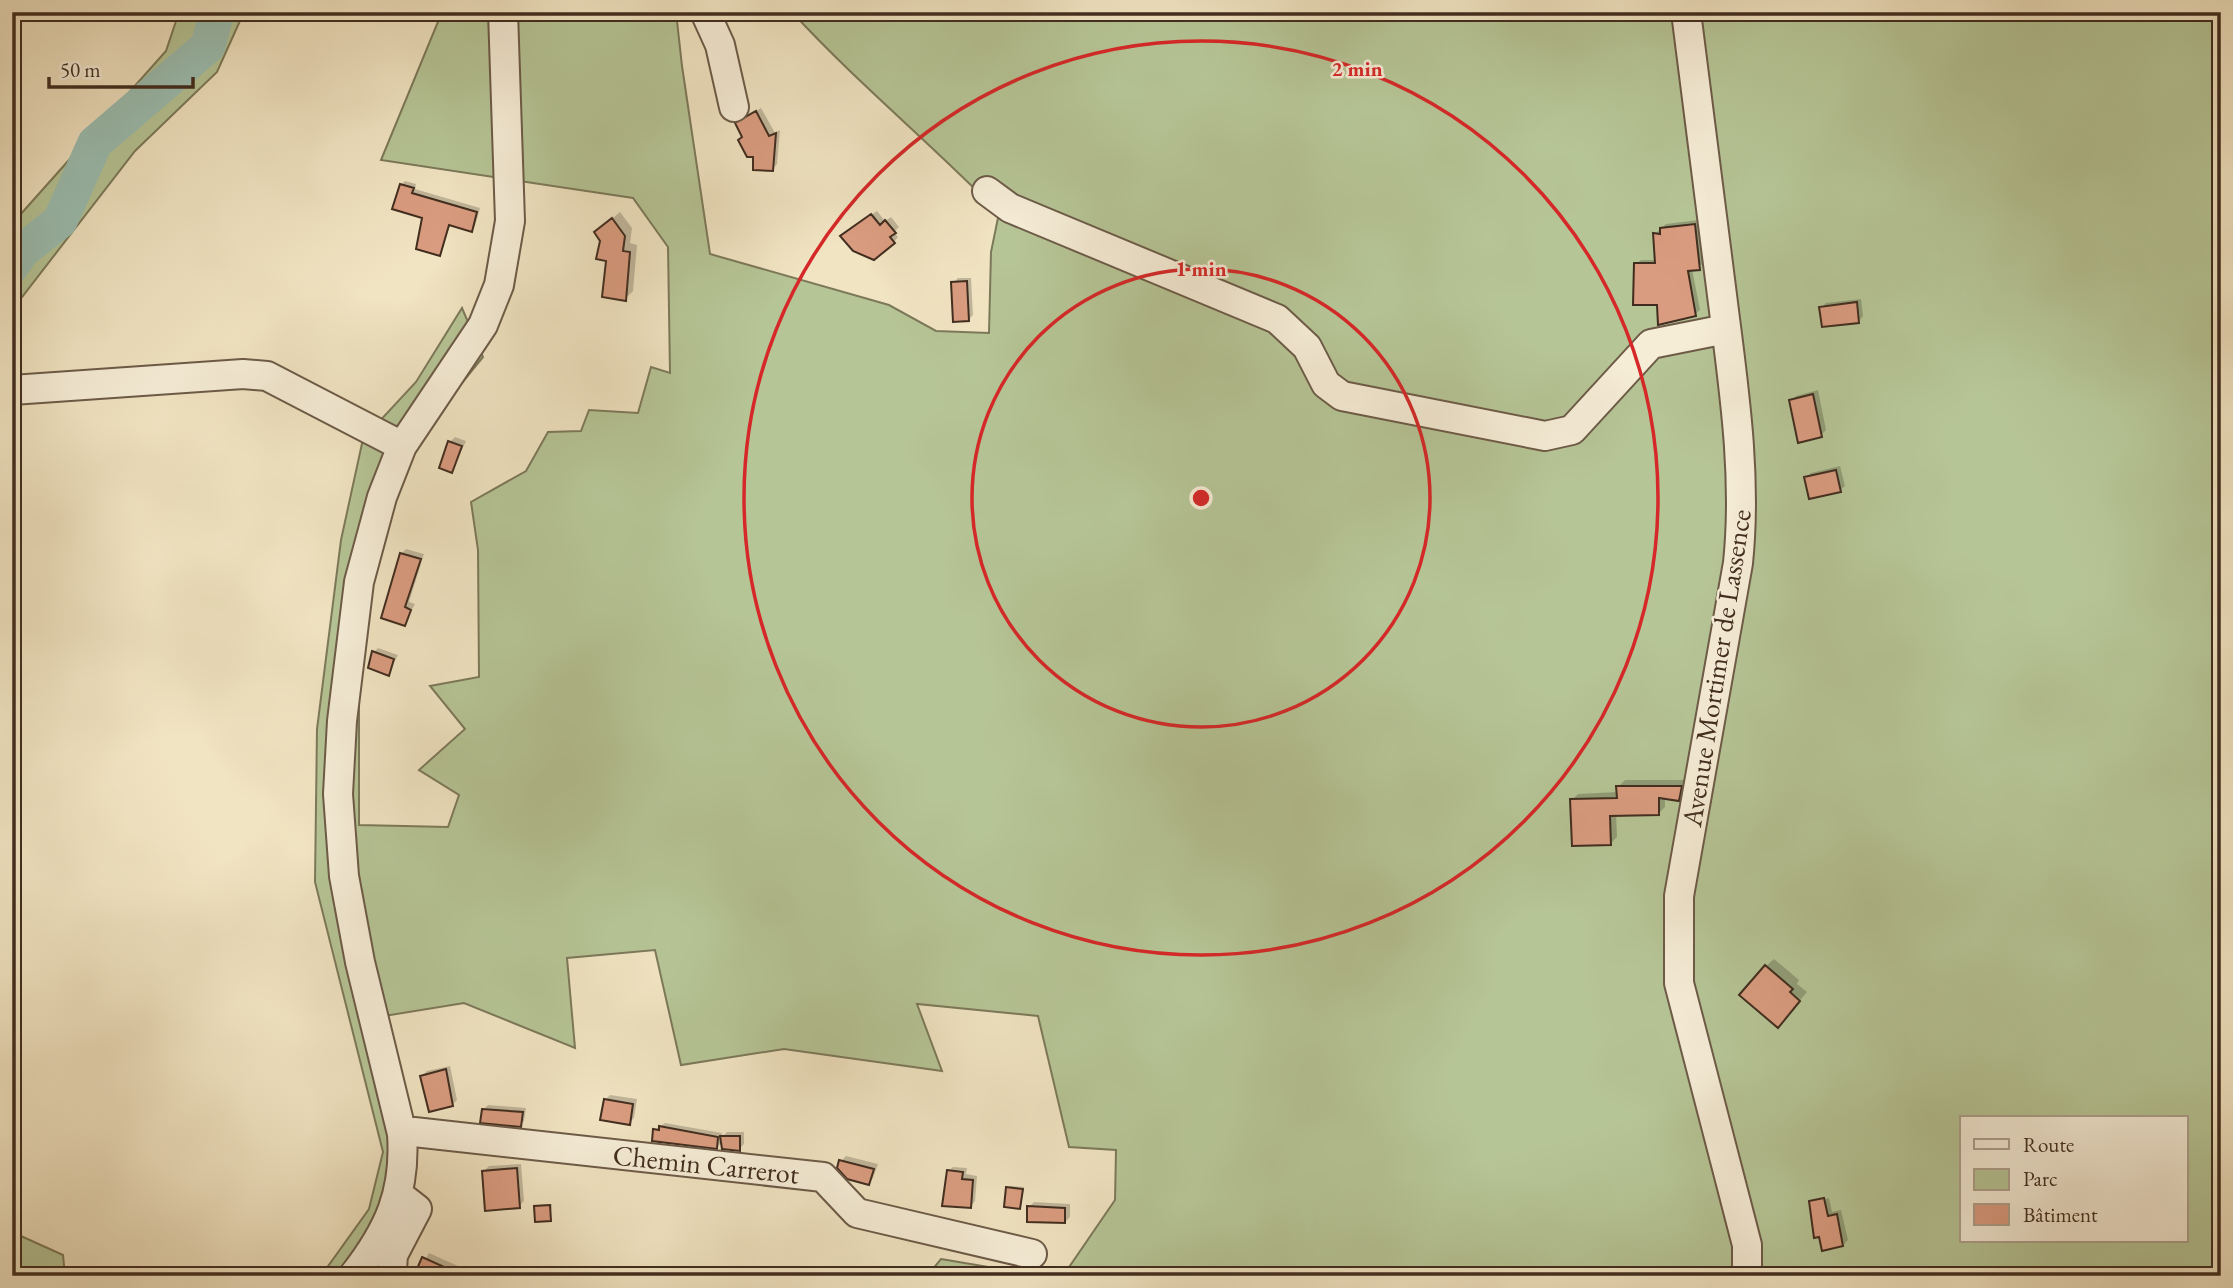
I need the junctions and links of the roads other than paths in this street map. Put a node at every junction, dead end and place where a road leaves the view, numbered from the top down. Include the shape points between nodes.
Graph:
1 (503, 12) edge
2 (705, 12) edge
3 (1686, 12) edge
4 (734, 107) dead end
5 (986, 191) dead end
6 (1726, 329) junction
7 (12, 390) edge
8 (402, 446) junction
9 (402, 1134) junction
10 (399, 1195) junction
11 (1032, 1254) dead end
12 (392, 1270) dead end
13 (353, 1276) edge
14 (1747, 1276) edge

1 - 8 street via 510,221 499,285 482,325
2 - 4 street via 720,45
3 - 6 street, Avenue Mortimer de Lassence
5 - 6 street via 1010,208 1277,319 1307,347 1326,384 1342,396 1545,436 1572,430 1651,344
6 - 14 street, Avenue Mortimer de Lassence via 1743,514 1679,896 1679,983 1747,1245
7 - 8 street via 267,376
8 - 9 street via 382,497 359,582 338,794 345,876 360,962
9 - 10 street
9 - 11 street, Chemin Carrerot via 823,1177 857,1213
10 - 12 street via 417,1209 393,1255
10 - 13 street via 383,1233

